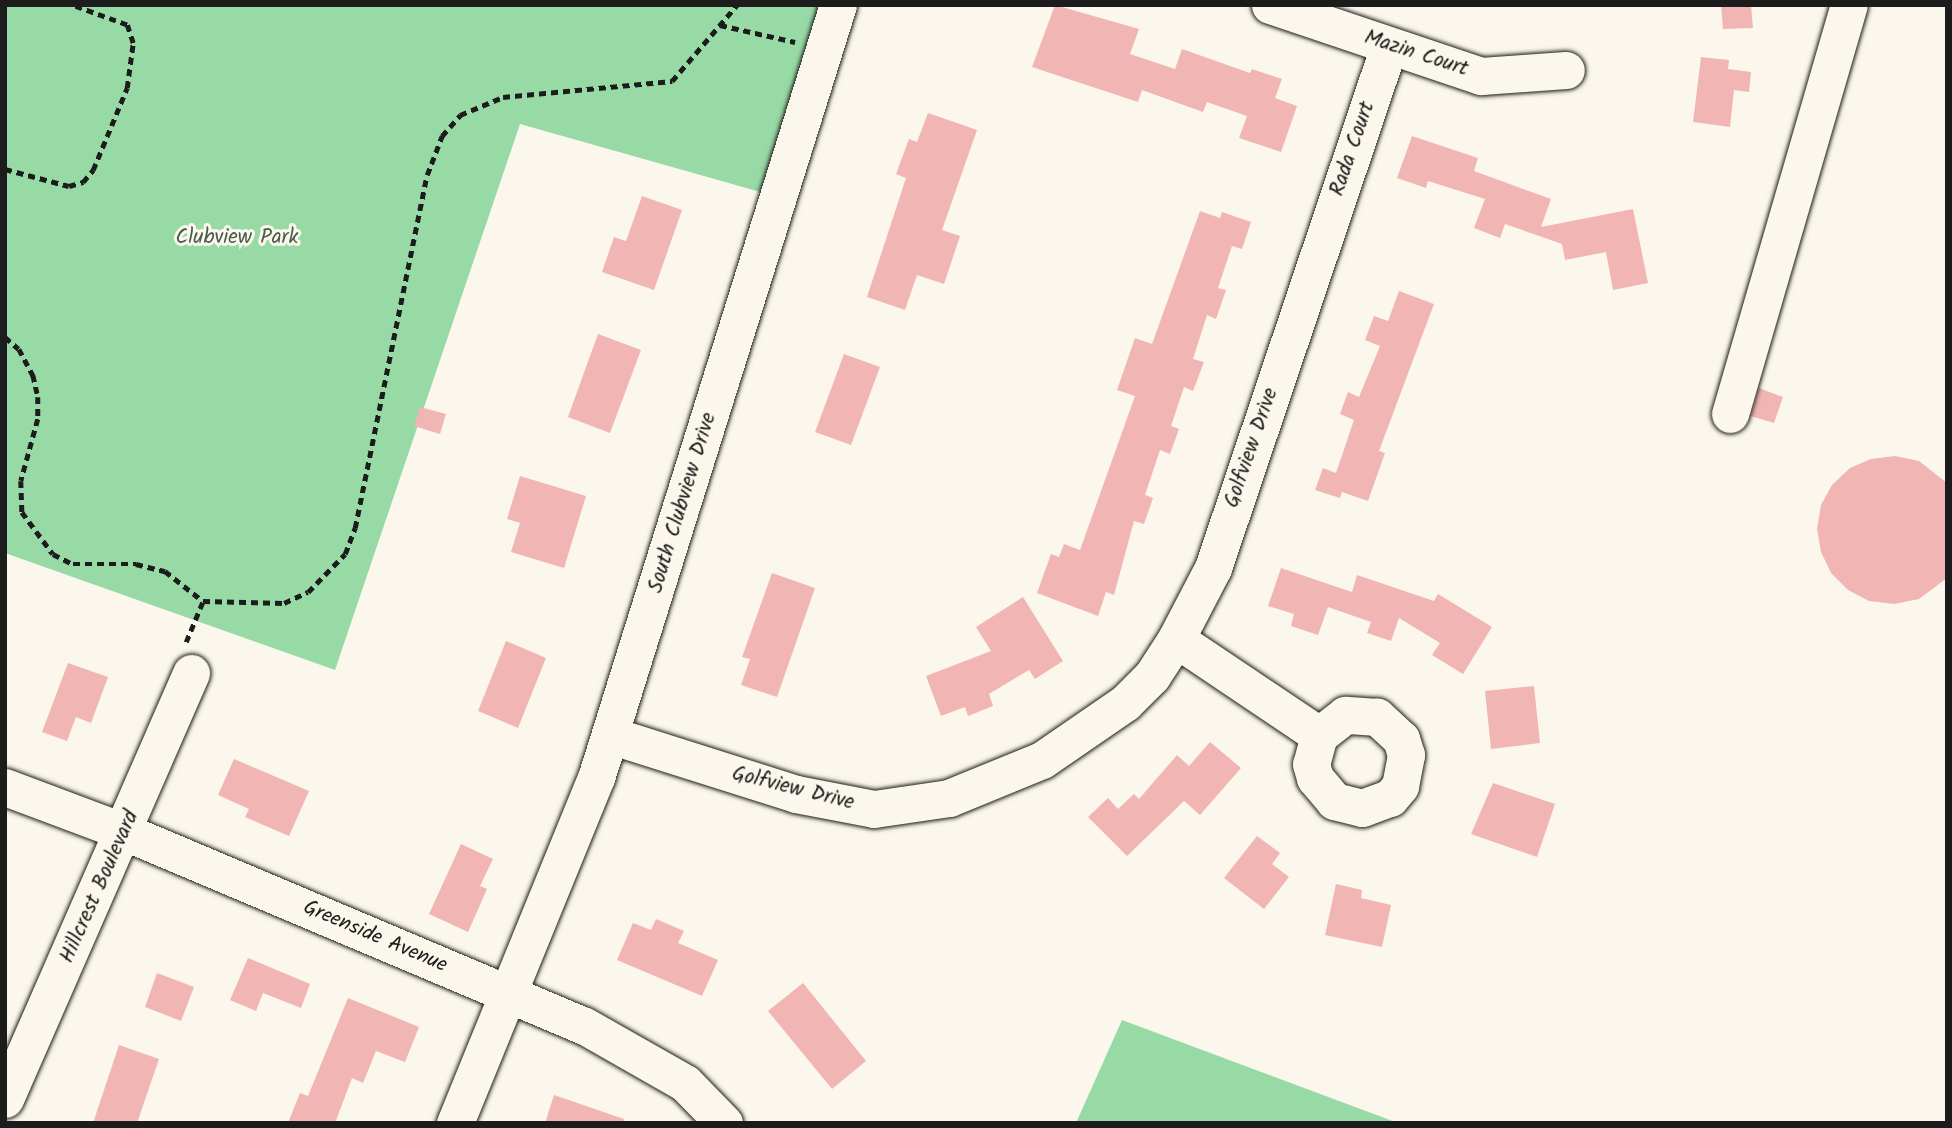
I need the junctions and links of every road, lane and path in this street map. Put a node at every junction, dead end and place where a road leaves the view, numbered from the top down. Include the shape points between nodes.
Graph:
1 (72, 5) edge
2 (737, 5) edge
3 (838, 5) edge
4 (1270, 5) edge
5 (1849, 5) edge
6 (720, 25) junction
7 (1389, 46) junction
8 (824, 50) junction
9 (1566, 70) dead end
10 (5, 169) edge
11 (1318, 253) joint
12 (5, 337) edge
13 (1730, 414) dead end
14 (203, 601) junction
15 (1176, 639) junction
16 (191, 673) joint
17 (610, 735) junction
18 (1319, 735) dead end
19 (5, 787) edge
20 (125, 832) junction
21 (510, 994) junction
22 (5, 1100) edge
23 (455, 1123) edge
24 (724, 1123) edge

1 - 10 path via 127,25 133,43 127,88 83,182 69,186
2 - 6 path
3 - 8 street, South Clubview Drive
4 - 7 street, Mazin Court
5 - 13 street
6 - 8 path
6 - 14 path via 671,81 503,97 460,115 442,136 427,175 365,487 345,554 308,592 284,603
7 - 9 street, Mazin Court via 1482,76
7 - 11 street, Rada Court
8 - 17 street, South Clubview Drive
11 - 15 street, Golfview Drive via 1213,568
12 - 14 path via 19,349 38,397 38,419 21,481 22,512 34,532 53,554 73,564 136,564 165,571
14 - 16 path via 184,645
15 - 17 street, Golfview Drive via 1152,676 1125,703 1042,760 949,798 874,809 796,794
15 - 18 street
16 - 20 street, Hillcrest Boulevard
17 - 21 street, South Clubview Drive
19 - 20 street, Greenside Avenue
20 - 21 street, Greenside Avenue
20 - 22 street, Hillcrest Boulevard
21 - 23 street, South Clubview Drive
21 - 24 street, Greenside Avenue via 640,1054 685,1083

